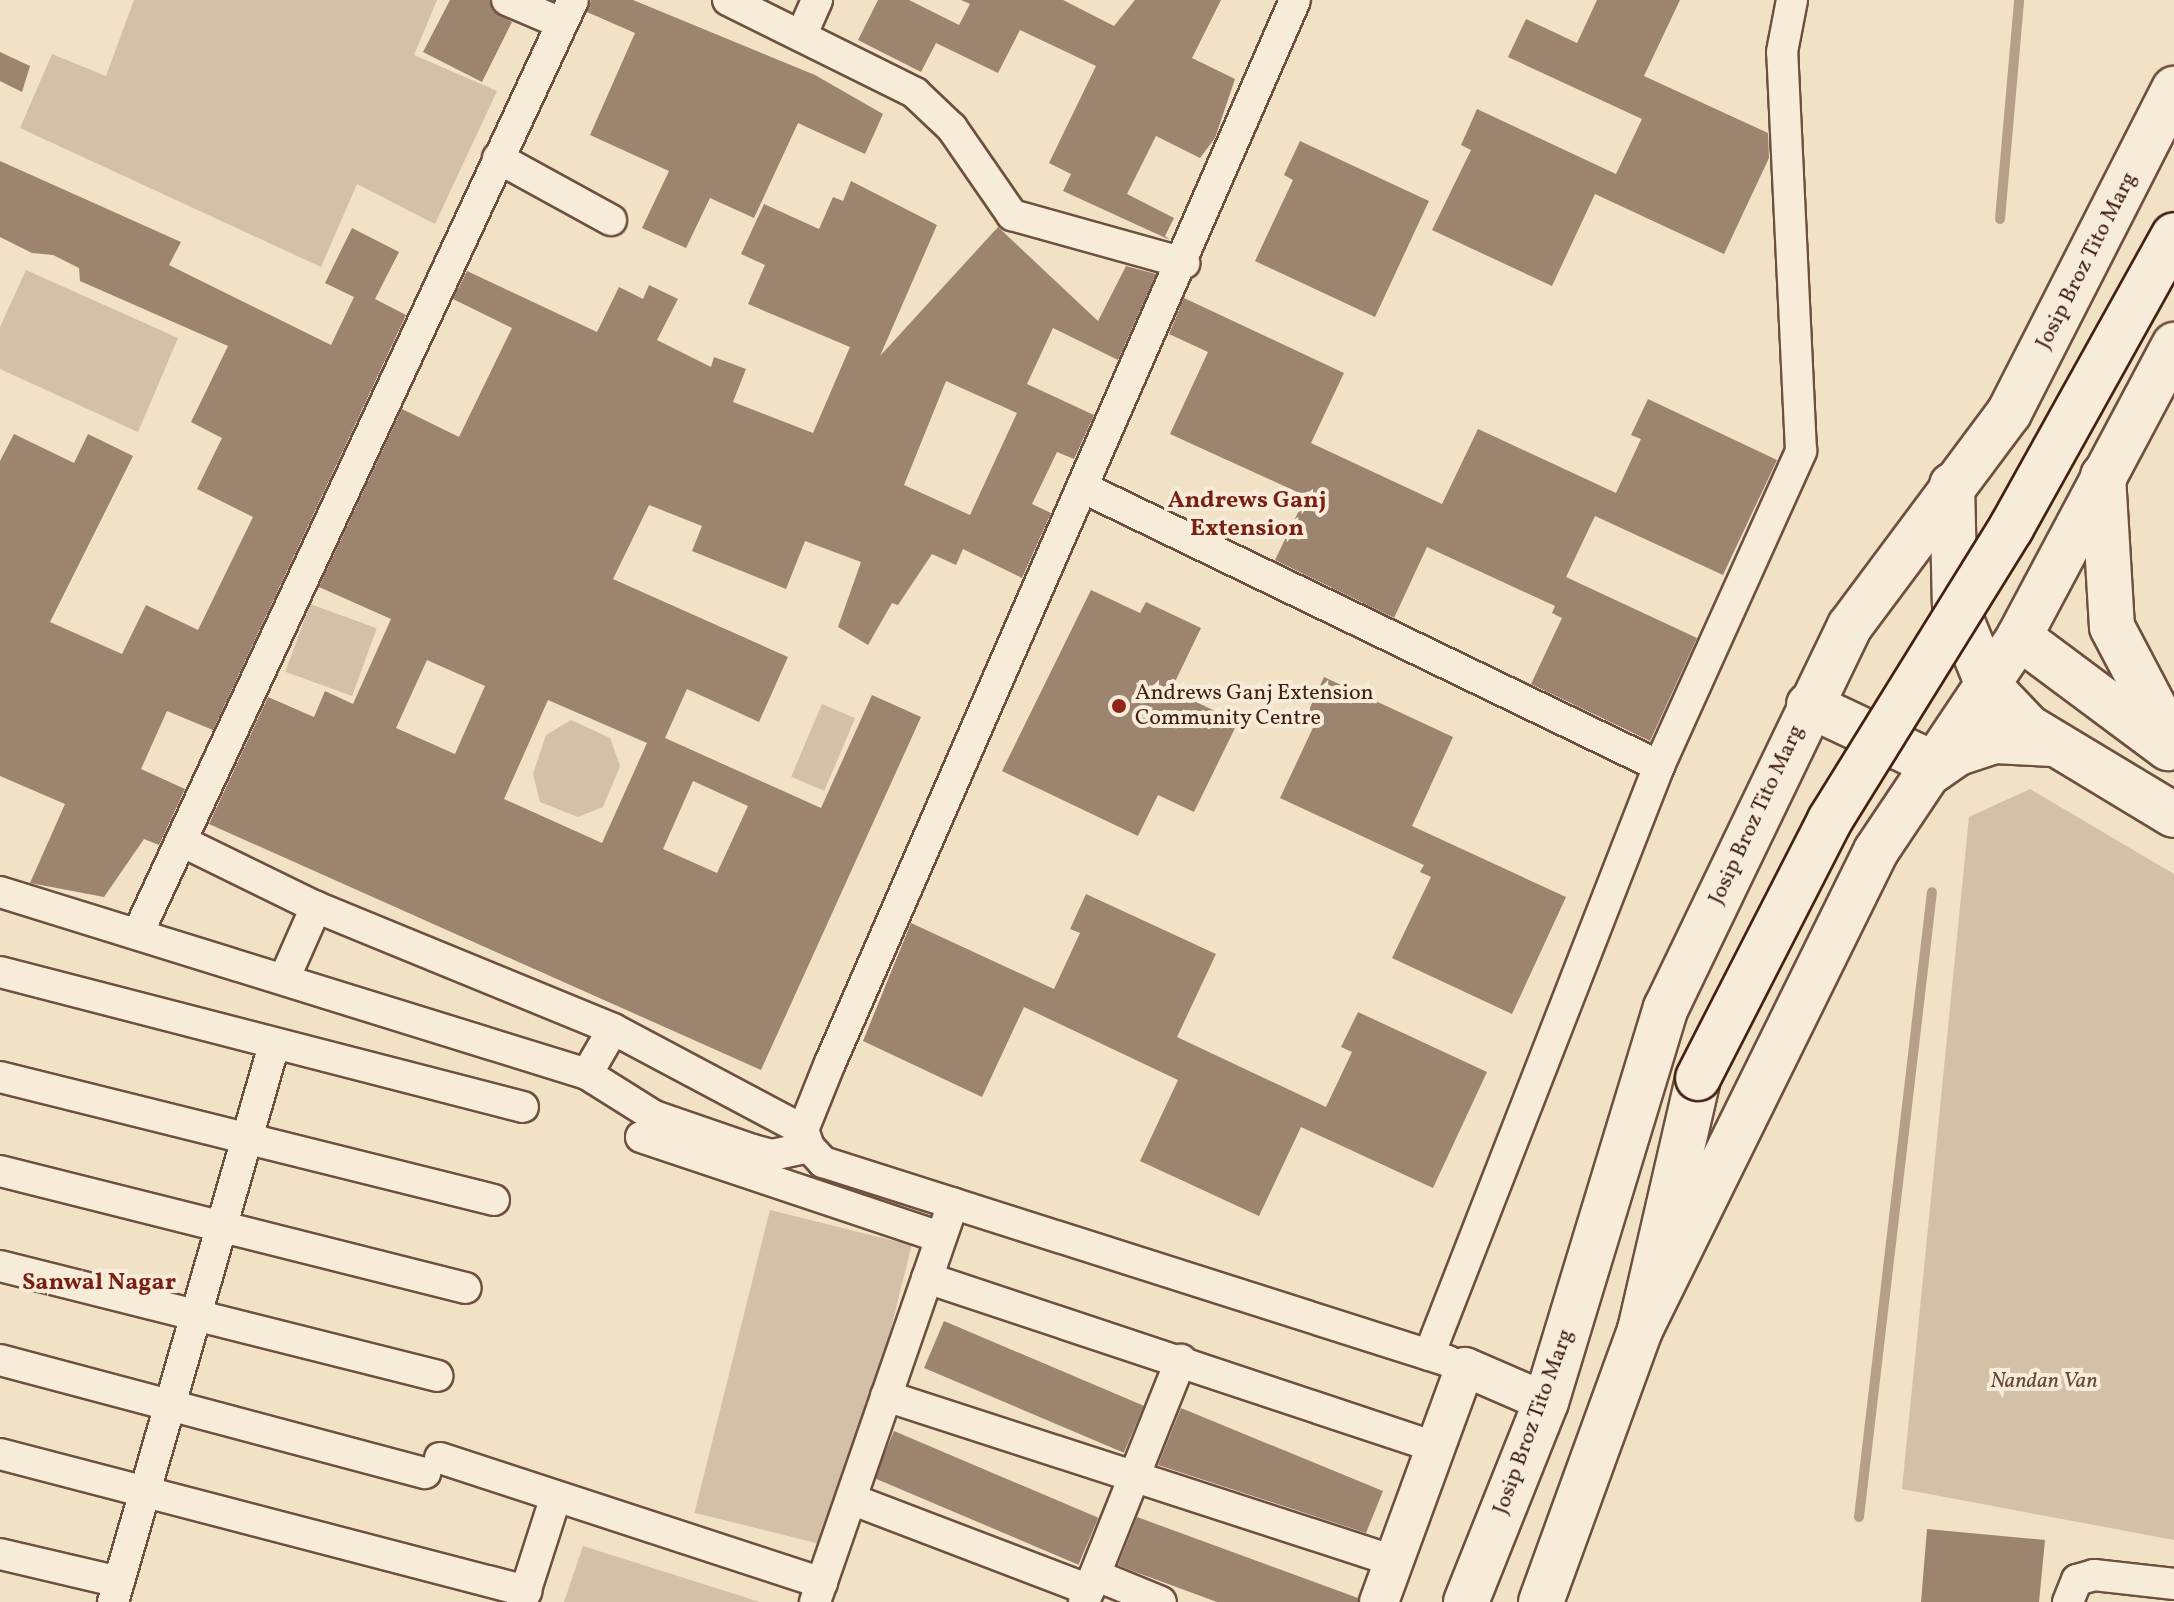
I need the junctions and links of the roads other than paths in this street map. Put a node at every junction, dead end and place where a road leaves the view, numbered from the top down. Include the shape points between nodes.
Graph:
1 (507, 0) edge
2 (728, 0) edge
3 (817, 0) edge
4 (1295, 0) edge
5 (1792, 0) edge
6 (567, 12) edge
7 (802, 34) junction
8 (2174, 89) edge
9 (498, 158) junction
10 (611, 220) dead end
11 (2174, 235) edge
12 (1184, 263) junction
13 (2174, 345) edge
14 (2103, 474) junction
15 (1952, 485) junction
16 (1084, 488) junction
17 (2019, 637) junction
18 (1988, 685) junction
19 (1809, 705) junction
20 (2053, 744) junction
21 (2174, 745) edge
22 (2174, 753) edge
23 (1659, 766) junction
24 (1930, 770) junction
25 (2174, 815) edge
26 (181, 841) junction
27 (0, 892) edge
28 (316, 907) junction
29 (138, 933) junction
30 (0, 972) edge
31 (285, 977) junction
32 (613, 1029) junction
33 (274, 1045) junction
34 (587, 1074) junction
35 (0, 1077) edge
36 (523, 1107) dead end
37 (247, 1137) junction
38 (641, 1137) dead end
39 (806, 1139) junction
40 (0, 1171) edge
41 (494, 1200) dead end
42 (953, 1203) junction
43 (221, 1226) junction
44 (940, 1237) junction
45 (0, 1266) edge
46 (927, 1278) junction
47 (466, 1288) dead end
48 (195, 1318) junction
49 (1640, 1330) junction
50 (0, 1360) edge
51 (1181, 1360) junction
52 (1447, 1361) junction
53 (437, 1376) dead end
54 (886, 1396) junction
55 (1546, 1402) junction
56 (170, 1403) junction
57 (1435, 1447) junction
58 (0, 1454) edge
59 (1134, 1477) junction
60 (145, 1492) junction
61 (556, 1496) junction
62 (851, 1499) junction
63 (0, 1554) edge
64 (1394, 1561) junction
65 (2174, 1584) edge
66 (1089, 1589) edge
67 (116, 1592) edge
68 (819, 1592) edge
69 (524, 1597) edge
70 (1161, 1602) edge
71 (1379, 1602) edge
72 (1466, 1602) edge
73 (1541, 1602) edge
74 (2068, 1602) edge

1 - 6 street
2 - 7 street
3 - 7 street
4 - 12 street
5 - 23 street via 1782,52 1801,451
6 - 9 street
7 - 12 street via 915,93 952,128 1012,215
8 - 15 main road, Josip Broz Tito Marg via 2009,413
9 - 10 street
9 - 26 street
11 - 49 main road, bridge via 2011,528 1830,820 1698,1078
12 - 16 street
13 - 14 main road
14 - 17 main road
14 - 21 main road via 2112,627
15 - 18 main road via 1955,605
15 - 19 main road, Josip Broz Tito Marg via 1850,626
16 - 23 street
16 - 39 street
17 - 18 main road
17 - 22 main road
18 - 20 main road
18 - 24 main road
19 - 24 main road
19 - 55 main road, Josip Broz Tito Marg via 1666,1008
20 - 24 main road via 2014,739 1976,745
20 - 25 main road
23 - 52 street
24 - 49 main road via 1876,851
26 - 28 street
26 - 29 street
27 - 29 street
28 - 31 street
28 - 32 street
29 - 31 street
30 - 33 street
31 - 34 street
32 - 34 street
32 - 39 street
33 - 36 street
33 - 37 street
34 - 39 street via 654,1116 753,1150 772,1155
35 - 37 street
37 - 41 street
37 - 43 street
38 - 44 street
39 - 42 street via 823,1162
40 - 43 street
42 - 44 street
42 - 52 street
43 - 47 street
43 - 48 street
44 - 46 street
45 - 48 street
46 - 51 street
46 - 54 street
48 - 53 street
48 - 56 street
49 - 73 main road
50 - 56 street
51 - 57 street
51 - 59 street
52 - 55 street
52 - 57 street
54 - 59 street
54 - 62 street
55 - 72 main road, Josip Broz Tito Marg
56 - 60 street
56 - 61 street
57 - 64 street
58 - 60 street
59 - 64 street
59 - 66 street
60 - 67 street
60 - 69 street
61 - 68 street
61 - 69 street
62 - 66 street
62 - 68 street
63 - 67 street
64 - 71 street
65 - 74 street via 2094,1575 2077,1580
66 - 70 street

